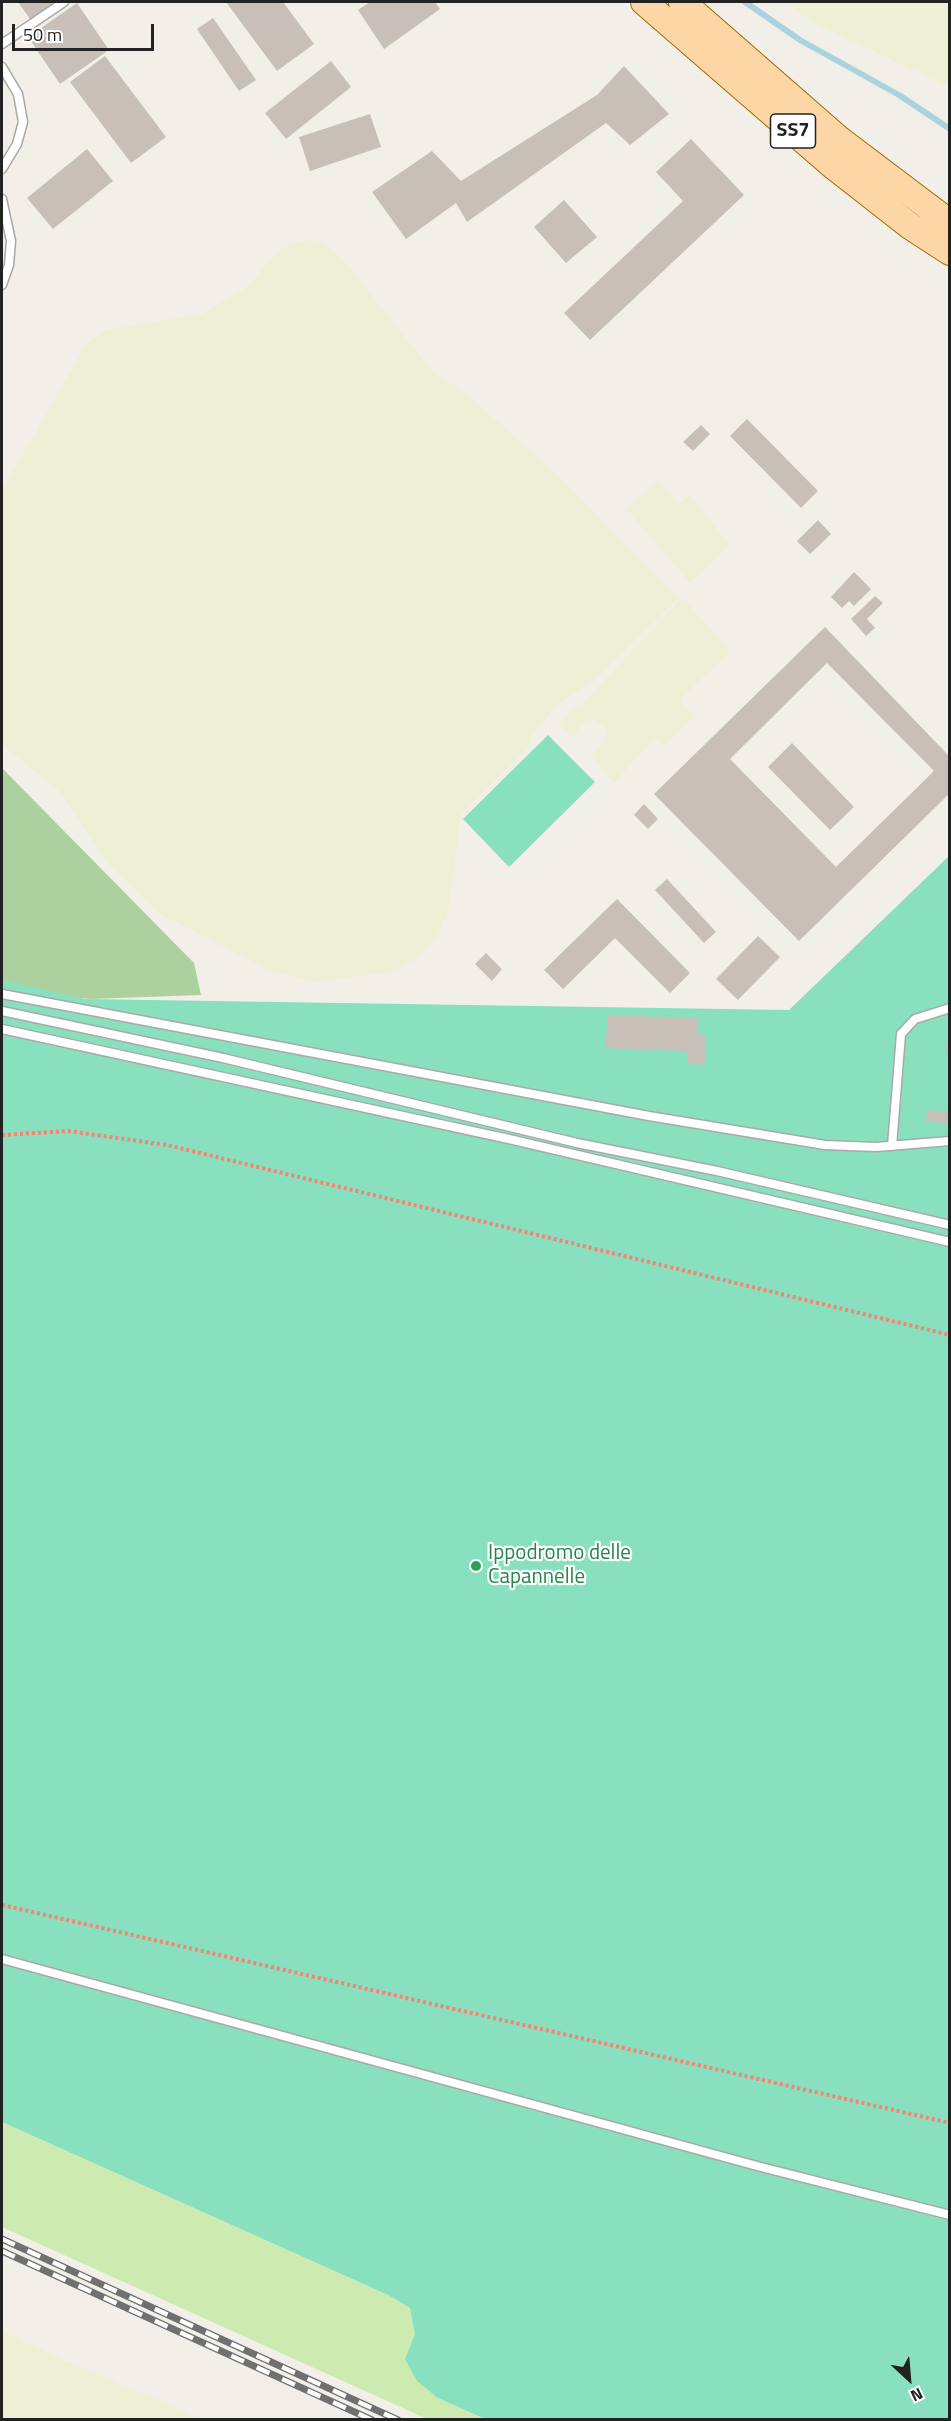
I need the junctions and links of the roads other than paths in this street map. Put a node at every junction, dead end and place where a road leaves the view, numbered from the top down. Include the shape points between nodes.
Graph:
1 (64, 2) edge
2 (644, 2) edge
3 (682, 2) edge
4 (2, 44) edge
5 (2, 66) edge
6 (2, 169) edge
7 (2, 199) edge
8 (950, 223) edge
9 (950, 252) edge
10 (2, 285) edge
11 (2, 994) edge
12 (950, 1008) edge
13 (2, 1011) edge
14 (2, 1029) edge
15 (950, 1141) edge
16 (892, 1146) junction
17 (950, 1225) edge
18 (950, 1242) edge
19 (2, 1959) edge
20 (950, 2215) edge

1 - 4 lane
2 - 9 main road, SS7 via 832,165
3 - 8 main road, SS7 via 840,140
5 - 6 lane via 18,94 23,122 17,144
7 - 10 lane via 11,241
11 - 16 lane via 649,1116 825,1145
12 - 16 lane via 915,1019 901,1034
13 - 17 lane
14 - 18 lane via 509,1139
15 - 16 lane
19 - 20 lane via 757,2166

